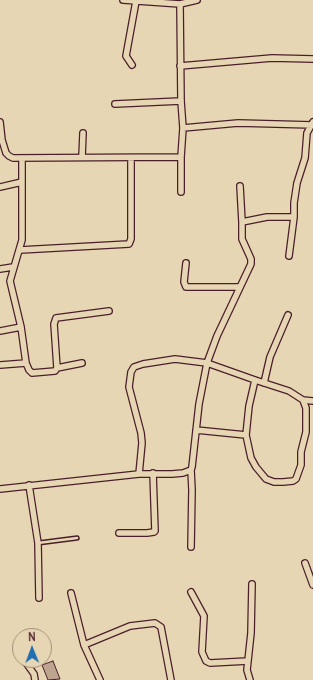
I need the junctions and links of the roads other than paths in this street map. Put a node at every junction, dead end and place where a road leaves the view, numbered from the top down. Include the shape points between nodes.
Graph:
1 (123, 0) edge
2 (197, 0) edge
3 (136, 1) junction
4 (149, 1) edge
5 (180, 4) junction
6 (313, 59) edge
7 (132, 65) dead end
8 (180, 66) junction
9 (181, 102) junction
10 (115, 104) dead end
11 (0, 122) edge
12 (313, 124) edge
13 (183, 128) junction
14 (83, 133) dead end
15 (1, 140) edge
16 (82, 157) junction
17 (181, 157) junction
18 (22, 158) junction
19 (131, 158) junction
20 (22, 182) junction
21 (240, 186) dead end
22 (0, 187) edge
23 (181, 192) dead end
24 (294, 217) junction
25 (242, 222) junction
26 (20, 250) junction
27 (289, 256) dead end
28 (186, 263) dead end
29 (13, 267) junction
30 (0, 269) edge
31 (240, 287) junction
32 (109, 311) dead end
33 (288, 315) dead end
34 (21, 327) junction
35 (0, 331) edge
36 (26, 363) junction
37 (82, 363) dead end
38 (207, 363) junction
39 (0, 366) edge
40 (57, 368) junction
41 (255, 380) junction
42 (264, 383) junction
43 (303, 400) junction
44 (313, 401) edge
45 (196, 430) junction
46 (246, 435) junction
47 (191, 470) junction
48 (153, 473) junction
49 (139, 474) junction
50 (29, 485) junction
51 (0, 489) edge
52 (119, 533) dead end
53 (77, 538) dead end
54 (38, 543) junction
55 (191, 547) dead end
56 (306, 564) dead end
57 (252, 584) dead end
58 (313, 585) edge
59 (191, 592) dead end
60 (71, 594) dead end
61 (39, 598) dead end
62 (84, 644) junction
63 (248, 662) junction
64 (30, 668) edge
65 (36, 680) edge
66 (100, 680) edge
67 (171, 680) edge
68 (250, 680) edge

1 - 3 street
2 - 5 street
3 - 4 street
3 - 7 street via 126,56
4 - 5 street
5 - 8 street
6 - 8 street via 272,58
8 - 9 street
9 - 10 street
9 - 13 street
11 - 15 street
12 - 13 street via 238,123
12 - 24 street via 306,137 305,158 297,183
13 - 17 street
14 - 16 street
15 - 18 street via 9,156
16 - 18 street
16 - 19 street
17 - 19 street
17 - 23 street
18 - 20 street
19 - 26 street via 129,244
20 - 22 street
20 - 26 street via 23,232
21 - 25 street
24 - 25 street via 267,217
24 - 27 street
25 - 31 street via 242,240 251,264
26 - 29 street
28 - 31 street via 186,287
29 - 30 street
29 - 34 street via 10,281
31 - 38 street
32 - 40 street via 56,318 54,324
33 - 42 street via 270,357
34 - 35 street
34 - 36 street
36 - 39 street
36 - 40 street via 32,373 55,371
37 - 40 street
38 - 41 street
38 - 45 street
38 - 49 street via 175,359 134,367 129,387 142,438
41 - 42 street
41 - 46 street via 248,406
42 - 43 street via 289,391
43 - 44 street
43 - 46 street via 306,408 306,432 299,470 293,481 274,482 266,479 251,458
45 - 46 street
45 - 47 street
47 - 48 street via 172,474
47 - 55 street
48 - 49 street
48 - 52 street via 154,532
49 - 50 street
50 - 51 street
50 - 54 street
53 - 54 lane
54 - 61 street
56 - 58 street
57 - 63 street
59 - 63 street via 205,620 202,652 206,661
60 - 62 street
62 - 66 street
62 - 67 street via 130,626 155,623 161,627
63 - 68 street
64 - 65 street

